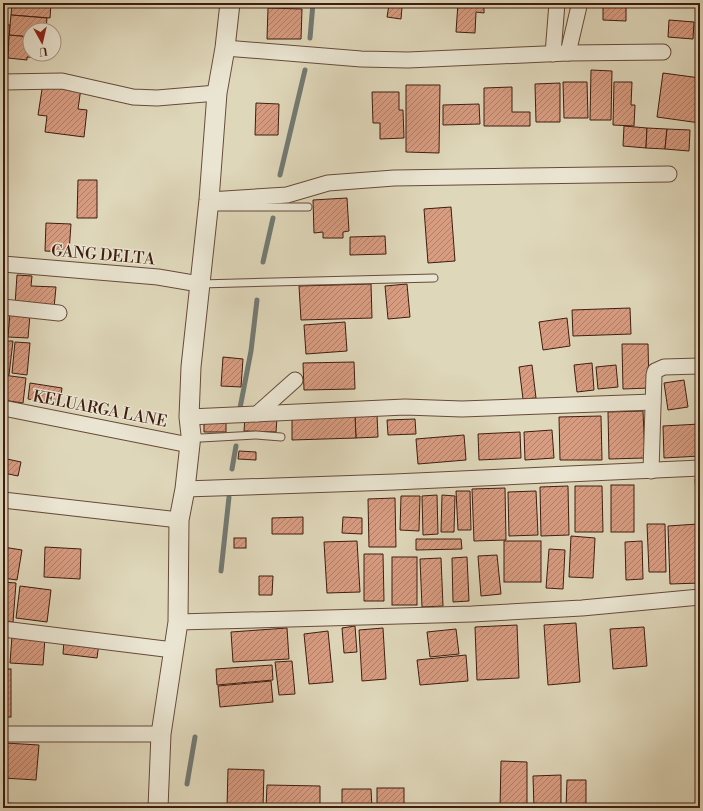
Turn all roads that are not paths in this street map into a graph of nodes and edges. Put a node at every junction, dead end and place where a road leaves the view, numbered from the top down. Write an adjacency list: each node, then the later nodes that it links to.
1 (230, 3): 4 (street)
2 (557, 3): 6 (street)
3 (579, 6): 6 (street)
4 (225, 48): 6 (street); 8 (street)
5 (663, 52): 6 (street)
6 (560, 54)
7 (3, 82): 8 (street)
8 (217, 93): 10 (street)
9 (669, 174): 10 (street)
10 (208, 203): 11 (lane); 14 (street)
11 (308, 207)
12 (3, 264): 14 (street, GANG DELTA)
13 (434, 278): 14 (lane)
14 (199, 284): 22 (street)
15 (3, 307): 16 (street)
16 (59, 313)
17 (700, 366): 19 (street)
18 (295, 380): 21 (street)
19 (653, 402): 21 (street, KELUARGA LANE); 25 (street)
20 (3, 408): 22 (street, KELUARGA LANE)
21 (257, 414): 22 (street, KELUARGA LANE)
22 (190, 432): 23 (lane); 26 (street)
23 (281, 437)
24 (700, 468): 25 (street)
25 (651, 471): 26 (street)
26 (185, 489): 28 (street)
27 (3, 500): 28 (street)
28 (179, 520): 30 (street)
29 (700, 597): 30 (street)
30 (178, 622): 32 (street)
31 (3, 629): 32 (street)
32 (173, 650): 34 (street)
33 (3, 734): 34 (street)
34 (161, 734): 35 (street)
35 (158, 808)

